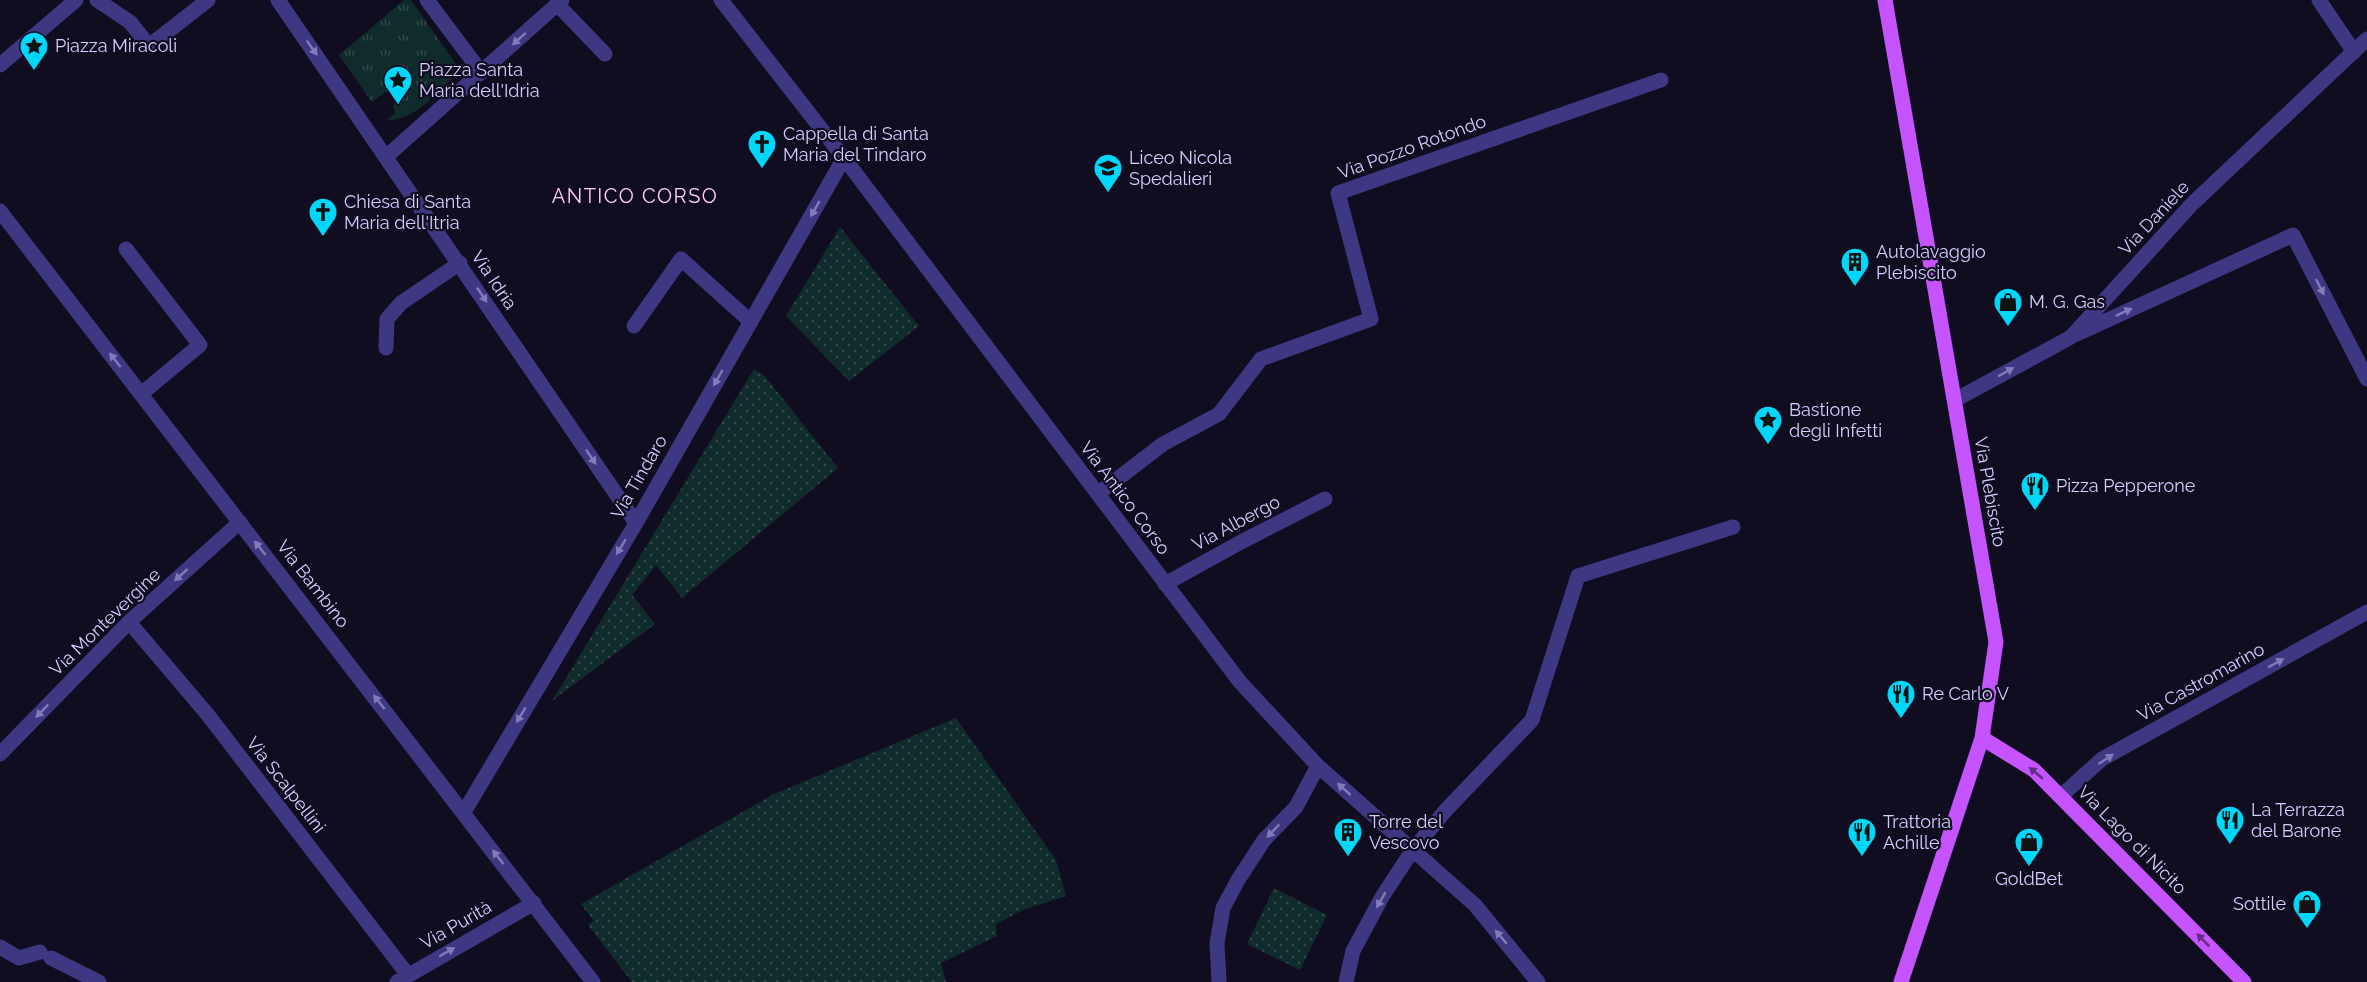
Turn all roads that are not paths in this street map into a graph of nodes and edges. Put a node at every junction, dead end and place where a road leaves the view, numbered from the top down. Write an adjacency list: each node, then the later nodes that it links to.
1 (75, 0): 13 (street)
2 (98, 0): 3 (street)
3 (208, 0)
4 (279, 0): 16 (street, Via Idria, one-way to 16)
5 (427, 0): 14 (street)
6 (721, 0): 17 (street, Via Antico Corso)
7 (1886, 0): 27 (main road, Via Plebiscito)
8 (2319, 0): 11 (street)
9 (560, 2): 12 (street); 14 (street, one-way to 14)
10 (2367, 39): 11 (street, Via Daniele)
11 (2354, 52): 23 (street, Via Daniele)
12 (605, 54)
13 (0, 65)
14 (481, 72): 16 (street)
15 (1661, 80): 28 (street, Via Pozzo Rotondo)
16 (387, 156): 20 (street, Via Idria)
17 (844, 158): 21 (street, Via Tindaro, one-way to 21); 28 (street, Via Antico Corso)
18 (0, 211): 26 (street, Via Bambino, one-way to 18)
19 (126, 249): 26 (street)
20 (460, 263): 24 (street); 31 (street, Via Idria, one-way to 31)
21 (751, 322): 22 (street); 31 (street, Via Tindaro, one-way to 31)
22 (634, 326)
23 (2071, 337): 25 (street, one-way to 25); 27 (street, Via Daniele, one-way to 23)
24 (386, 348)
25 (2367, 379)
26 (141, 394): 30 (street, Via Bambino)
27 (1955, 400): 36 (main road, Via Plebiscito)
28 (1099, 493): 33 (street, Via Antico Corso)
29 (1325, 499): 33 (street, Via Albergo)
30 (240, 522): 35 (street, Via Montevergine, one-way to 35); 40 (street, Via Bambino, one-way to 30)
31 (636, 523): 40 (street, Via Tindaro, one-way to 40)
32 (1733, 526): 41 (street)
33 (1165, 584): 38 (street, Via Antico Corso)
34 (2367, 612): 39 (street, Via Castromarino, one-way to 34)
35 (129, 622): 37 (street, Via Montevergine, one-way to 37); 44 (street, Via Scalpellini)
36 (1982, 738): 39 (main road, Via Lago di Nicito, one-way to 36); 50 (main road, Via Plebiscito)
37 (0, 754)
38 (1318, 766): 41 (street, Via Antico Corso, one-way to 38); 47 (street, one-way to 47)
39 (2061, 796): 51 (main road, Via Lago di Nicito, one-way to 39)
40 (464, 812): 42 (street, Via Bambino, one-way to 40)
41 (1412, 851): 48 (street, one-way to 48); 49 (street, Via Antico Corso, one-way to 41)
42 (534, 903): 44 (street, Via Purità, one-way to 42); 46 (street, Via Bambino)
43 (0, 947): 45 (street)
44 (403, 978)
45 (99, 982)
46 (593, 982)
47 (1219, 982)
48 (1346, 982)
49 (1538, 982)
50 (1901, 982)
51 (2244, 982)

